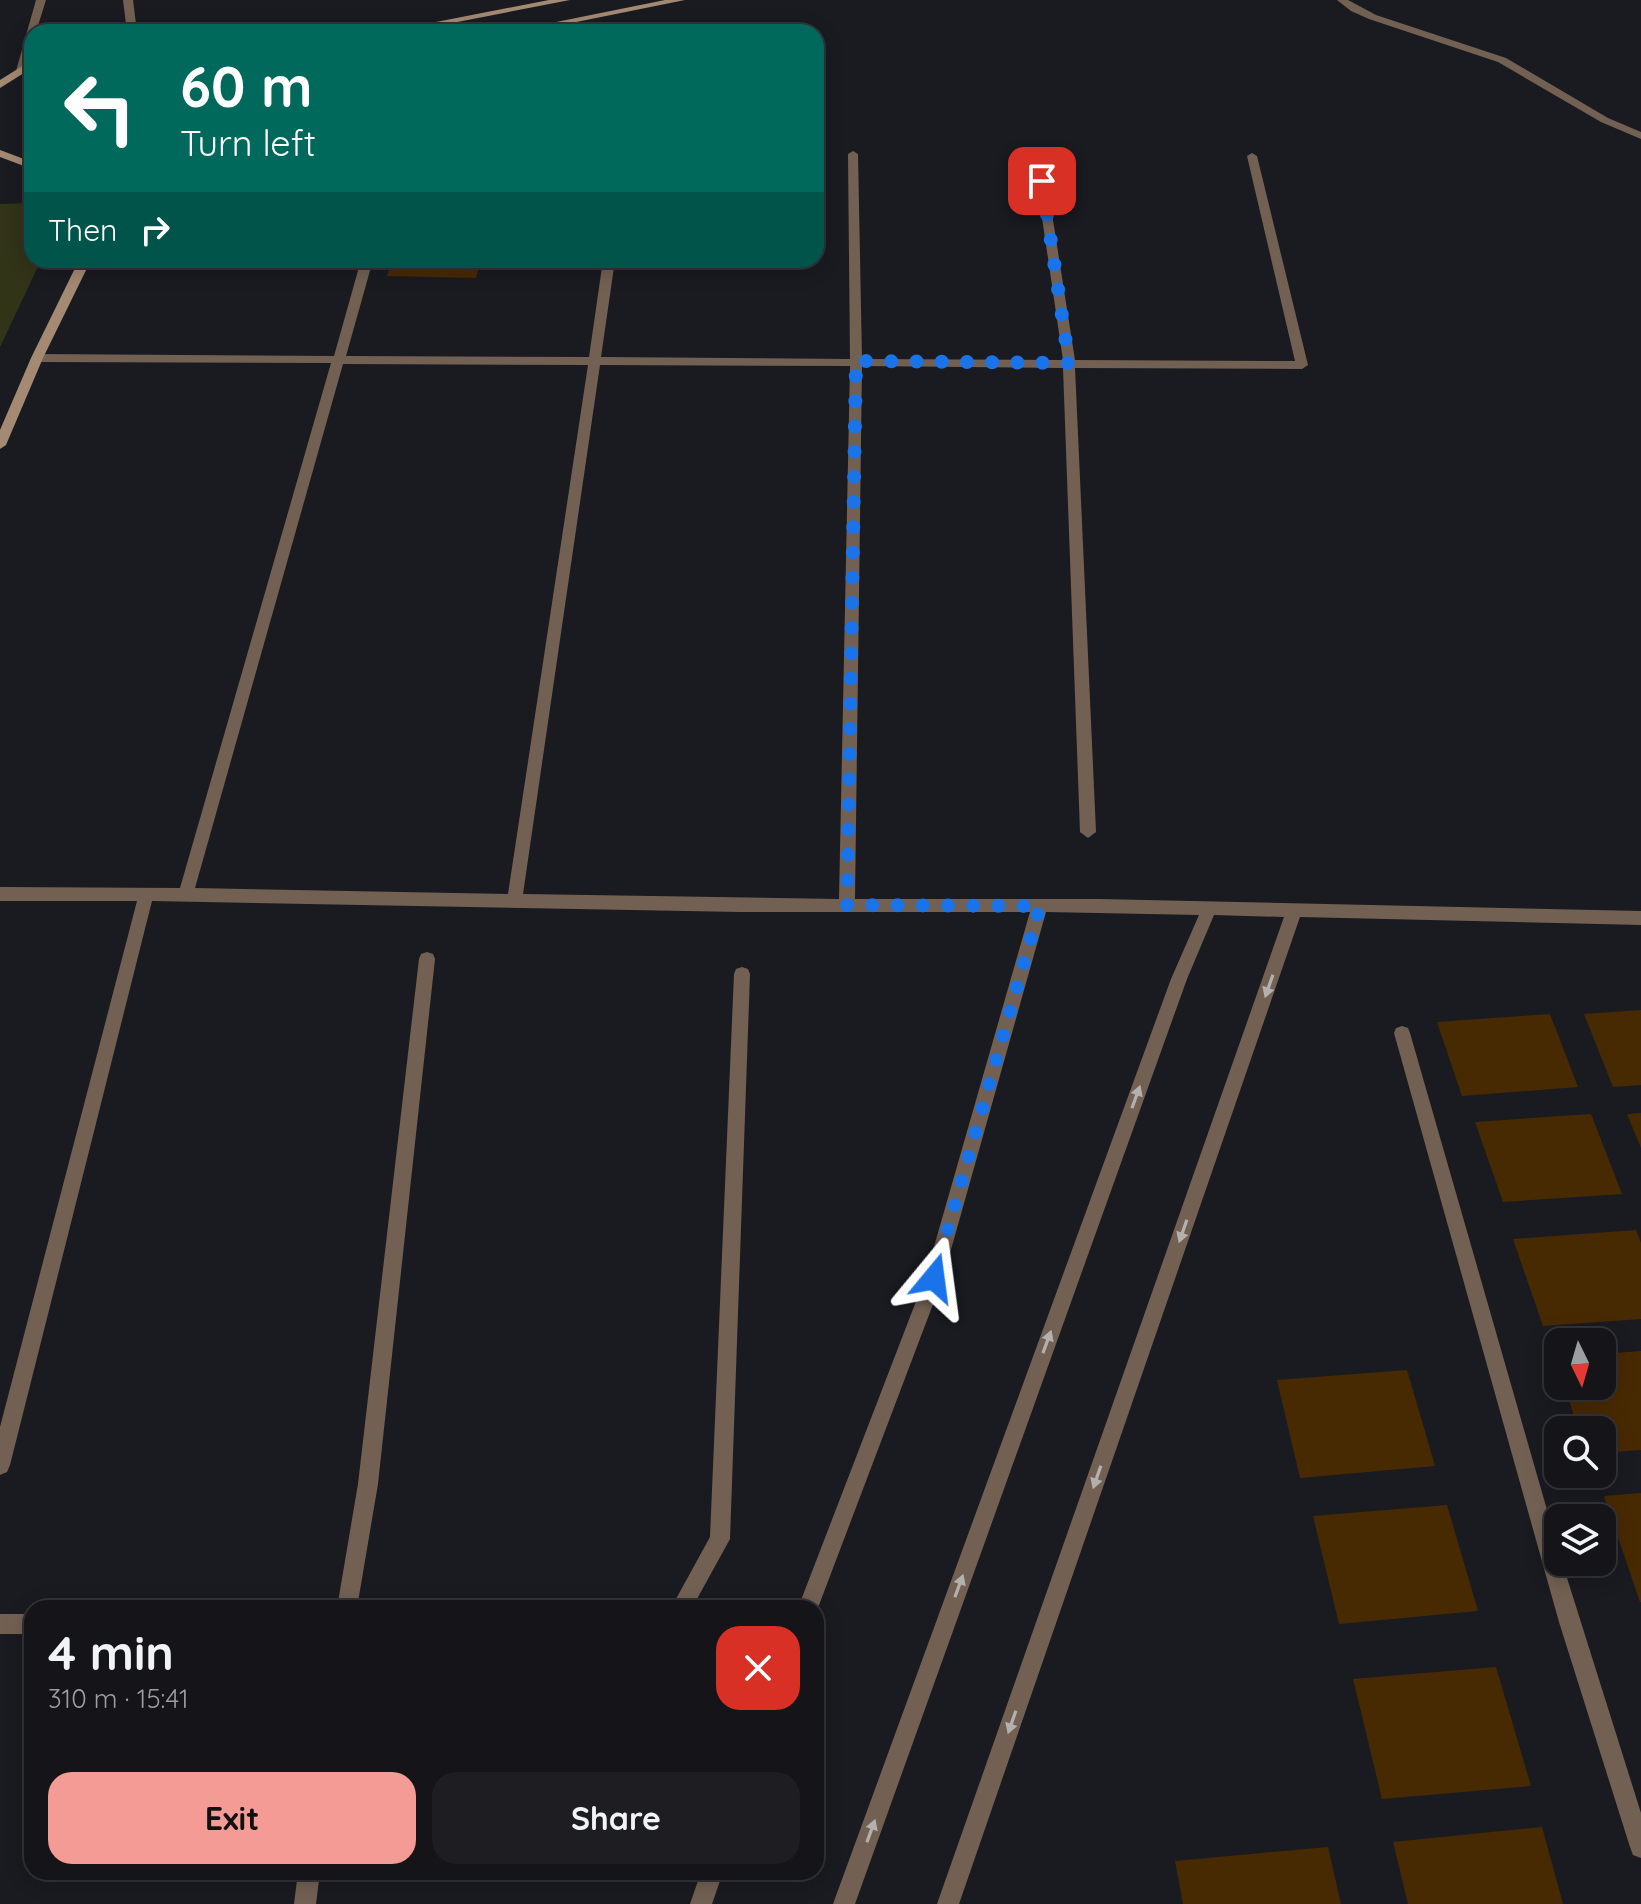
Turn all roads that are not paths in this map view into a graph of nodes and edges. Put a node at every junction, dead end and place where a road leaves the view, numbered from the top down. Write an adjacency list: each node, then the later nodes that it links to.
1 (41, 0): 6 (street)
2 (128, 0): 7 (street)
3 (565, 0): 8 (main road)
4 (680, 0): 9 (main road)
5 (1342, 0): 14 (street)
6 (34, 24)
7 (131, 24)
8 (434, 24)
9 (554, 24)
10 (24, 56): 12 (street)
11 (24, 67): 12 (main road)
12 (20, 69): 13 (main road)
13 (0, 85)
14 (1641, 136)
15 (1037, 150): 27 (street)
16 (0, 153): 19 (main road)
17 (853, 154): 26 (street)
18 (1252, 156): 27 (street)
19 (24, 163)
20 (81, 268): 23 (main road)
21 (365, 268): 24 (street)
22 (608, 268): 25 (street)
23 (37, 358): 24 (street); 28 (main road)
24 (339, 358): 25 (street); 32 (street)
25 (593, 359): 26 (street); 33 (street)
26 (856, 361): 27 (street); 34 (street)
27 (1069, 363): 29 (street)
28 (0, 445)
29 (1088, 832)
30 (0, 894): 31 (street)
31 (146, 894): 32 (street); 42 (street)
32 (186, 894): 33 (street)
33 (515, 899): 34 (street)
34 (847, 905): 35 (street)
35 (1040, 906): 36 (street); 45 (street)
36 (1209, 909): 37 (street); 53 (street, one-way to 36)
37 (1294, 912): 38 (street); 54 (street, one-way to 54)
38 (1641, 918)
39 (427, 959): 43 (street)
40 (742, 974): 44 (street)
41 (1402, 1033): 48 (street)
42 (0, 1465)
43 (348, 1600)
44 (686, 1600)
45 (811, 1600)
46 (0, 1624): 47 (street)
47 (24, 1624)
48 (1641, 1847)
49 (308, 1880): 51 (street)
50 (709, 1880): 52 (street)
51 (305, 1904)
52 (701, 1904)
53 (844, 1904)
54 (948, 1904)

